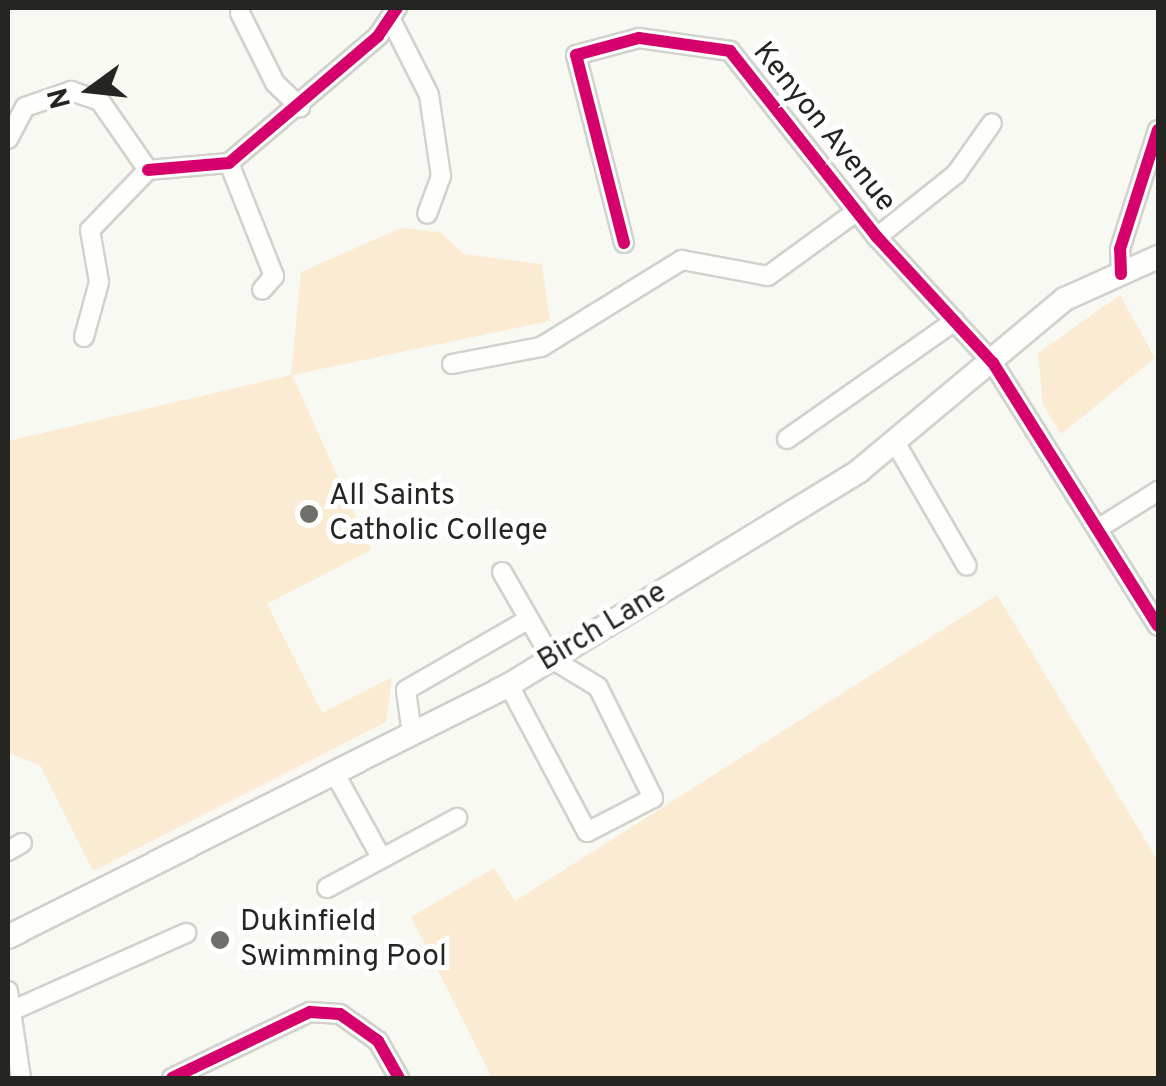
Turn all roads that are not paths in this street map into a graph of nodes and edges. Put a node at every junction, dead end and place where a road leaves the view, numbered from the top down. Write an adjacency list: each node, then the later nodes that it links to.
1 (240, 12): 3 (street)
2 (393, 13): 3 (street); 10 (street)
3 (300, 107): 7 (street)
4 (992, 123): 11 (street)
5 (1158, 130): 14 (street)
6 (8, 139): 8 (street)
7 (229, 163): 8 (street); 15 (street)
8 (148, 170): 17 (street)
9 (856, 211): 11 (street, Kenyon Avenue); 12 (street, Kenyon Avenue); 19 (street)
10 (427, 214)
11 (878, 236): 16 (street, Kenyon Avenue)
12 (624, 243)
13 (1158, 257): 14 (main road, Birch Lane)
14 (1122, 274): 18 (main road, Birch Lane)
15 (262, 290)
16 (955, 321): 18 (street, Kenyon Avenue); 20 (street)
17 (84, 336)
18 (993, 363): 21 (main road, Birch Lane); 23 (street, Kenyon Avenue)
19 (452, 364)
20 (787, 439)
21 (894, 442): 24 (street); 28 (main road, Birch Lane)
22 (1158, 490): 23 (street)
23 (1099, 528): 27 (street, Kenyon Avenue)
24 (966, 566)
25 (502, 572): 26 (street)
26 (529, 619): 28 (street); 30 (street)
27 (1158, 626)
28 (552, 659): 29 (main road, Birch Lane); 29 (street)
29 (509, 686): 30 (main road, Birch Lane)
30 (412, 734): 31 (main road, Birch Lane)
31 (334, 772): 33 (street); 36 (main road, Birch Lane)
32 (457, 818): 33 (street)
33 (381, 857): 34 (street)
34 (328, 888)
35 (186, 932): 38 (street)
36 (8, 938)
37 (8, 991): 38 (street)
38 (11, 1010): 39 (street)
39 (22, 1078)
40 (172, 1078): 41 (street)
41 (399, 1078)

